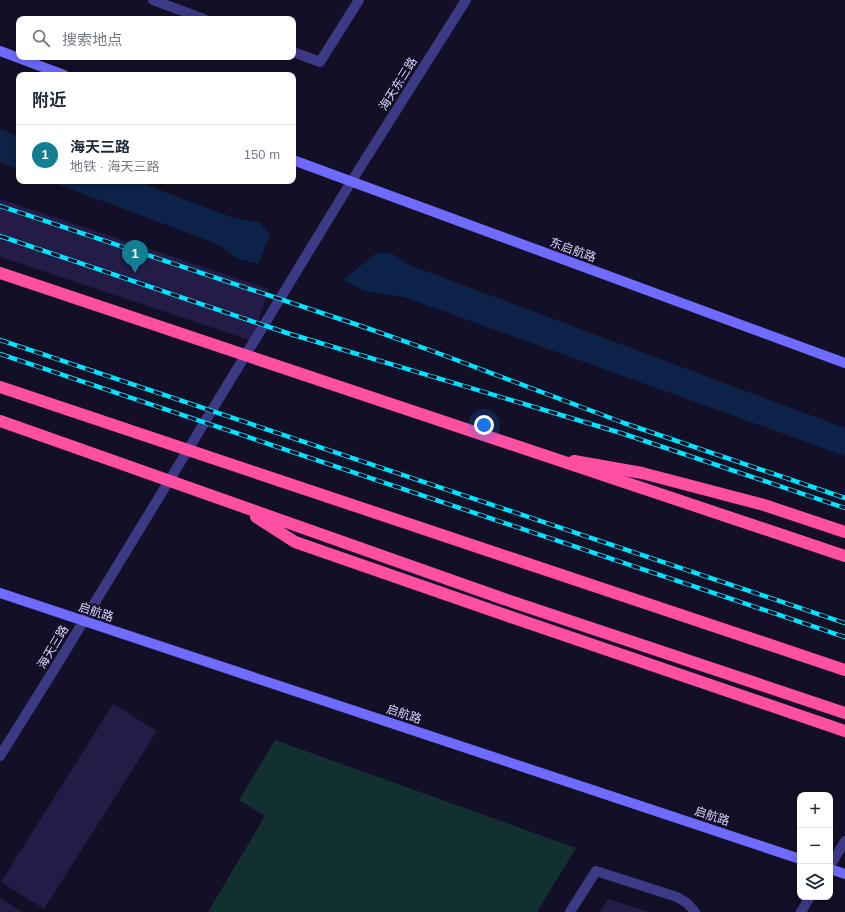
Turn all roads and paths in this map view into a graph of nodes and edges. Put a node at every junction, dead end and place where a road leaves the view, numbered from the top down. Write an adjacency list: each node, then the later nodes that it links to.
1 (153, 0): 4 (street)
2 (359, 0): 6 (street)
3 (466, 0): 11 (street, 海天东三路)
4 (196, 16)
5 (0, 51): 7 (street)
6 (296, 53)
7 (16, 57)
8 (24, 60): 9 (street)
9 (56, 72)
10 (296, 161): 11 (street, 东启航路)
11 (351, 182): 13 (street, 东启航路); 21 (street, 海天三路)
12 (0, 273): 16 (highway, bridge)
13 (845, 363)
14 (0, 386): 22 (highway, bridge)
15 (0, 421): 17 (highway, bridge)
16 (548, 457): 18 (highway, bridge); 19 (highway, bridge)
17 (238, 505): 23 (highway, bridge); 24 (highway, bridge)
18 (845, 532)
19 (845, 556)
20 (0, 594): 21 (street, 启航路)
21 (83, 621): 25 (street, 海天三路); 27 (street, 启航路)
22 (845, 670)
23 (845, 713)
24 (845, 731)
25 (0, 756)
26 (845, 841): 28 (street)
27 (797, 858)
28 (832, 864)
29 (833, 868): 30 (street)
30 (845, 874)
31 (808, 900): 34 (street)
32 (570, 912): 33 (street)
33 (695, 912)
34 (801, 912)

